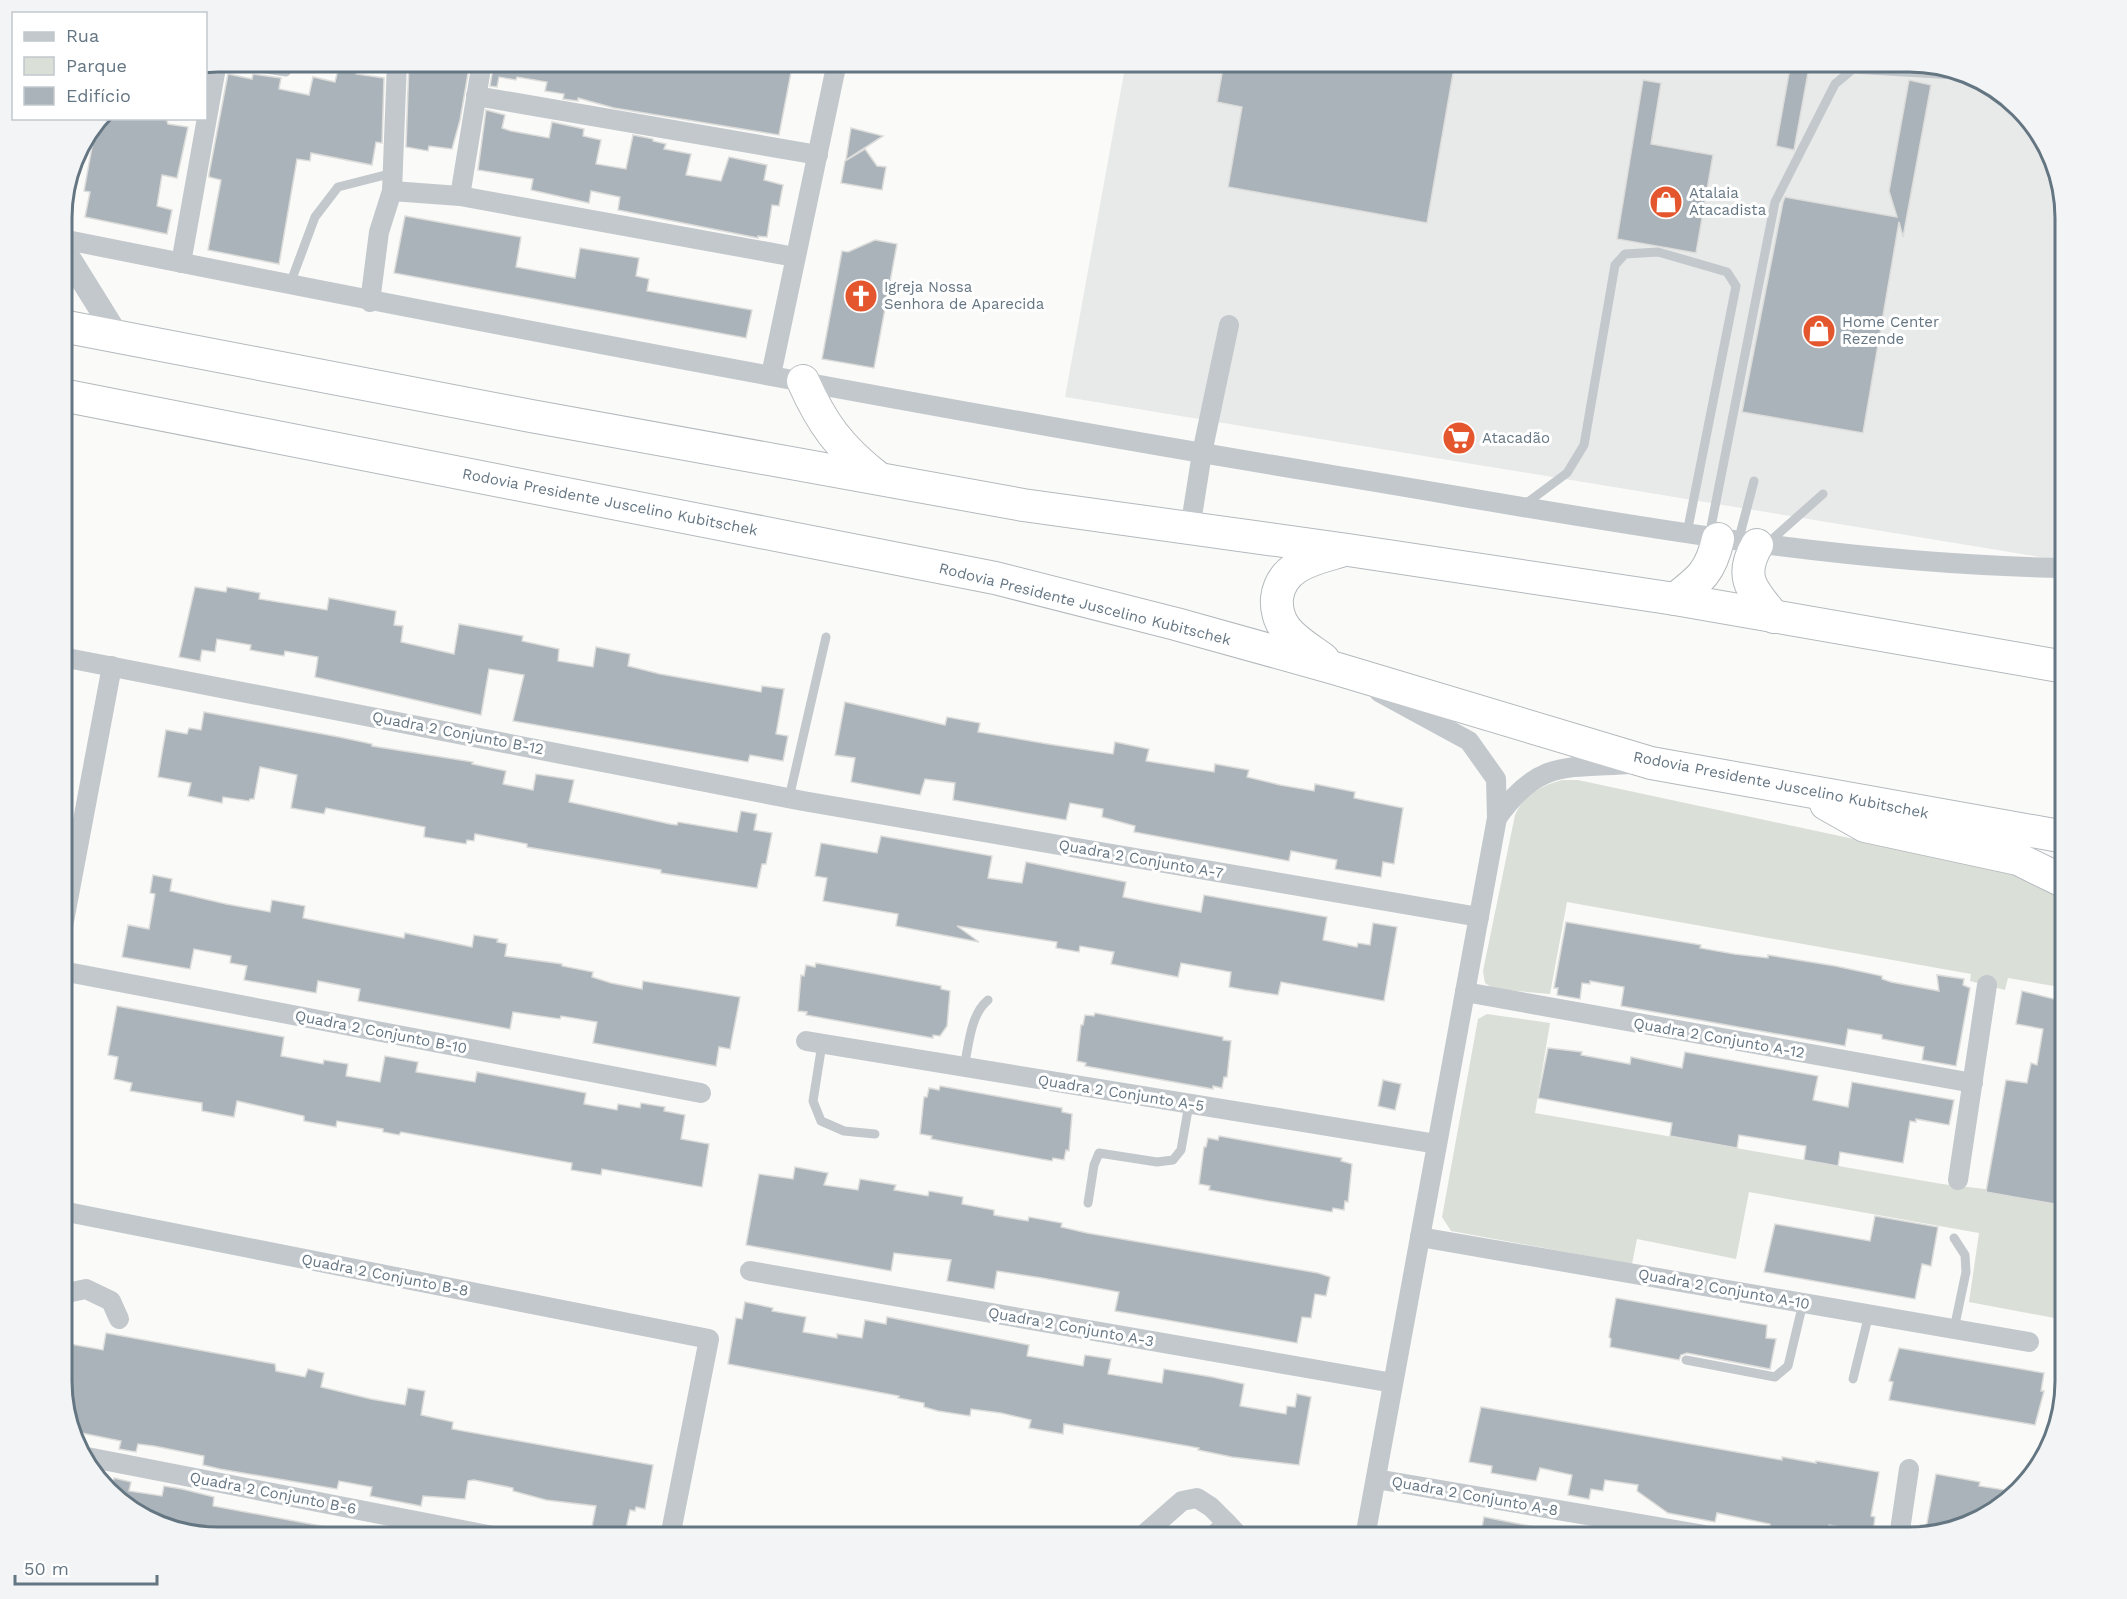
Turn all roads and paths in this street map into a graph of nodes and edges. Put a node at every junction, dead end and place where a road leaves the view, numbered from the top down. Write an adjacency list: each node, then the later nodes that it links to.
1 (216, 72): 15 (street)
2 (397, 72): 10 (street)
3 (480, 72): 8 (street)
4 (835, 72): 9 (street)
5 (1849, 72): 31 (lane)
6 (1904, 72): 7 (lane)
7 (1931, 74)
8 (476, 96): 9 (street); 11 (street)
9 (818, 155): 13 (street)
10 (392, 182): 11 (street); 16 (lane); 17 (street)
11 (460, 196): 13 (street)
12 (72, 241): 15 (street)
13 (795, 257): 21 (street)
14 (72, 263): 20 (street)
15 (181, 263): 16 (street)
16 (289, 285): 17 (street)
17 (370, 302): 21 (street)
18 (1229, 325): 24 (street)
19 (72, 328): 20 (highway)
20 (118, 337): 25 (highway)
21 (771, 375): 22 (street)
22 (803, 381): 24 (street); 25 (highway)
23 (72, 397): 40 (highway, Rodovia Presidente Juscelino Kubitschek)
24 (1202, 453): 28 (street); 29 (street)
25 (880, 479): 29 (highway)
26 (1754, 482): 31 (lane)
27 (1823, 494): 31 (lane)
28 (1522, 506): 30 (street); 30 (lane)
29 (1190, 529): 32 (highway)
30 (1687, 533): 31 (street)
31 (1737, 542): 33 (street); 34 (highway); 35 (highway)
32 (1348, 550): 34 (highway); 40 (highway)
33 (2055, 568)
34 (1675, 599): 35 (highway)
35 (1774, 618): 38 (highway)
36 (826, 637): 43 (lane)
37 (72, 659): 39 (street, Quadra 2 Conjunto B-12)
38 (2055, 665)
39 (112, 666): 43 (street, Quadra 2 Conjunto B-12); 46 (street)
40 (1334, 668): 41 (highway, Rodovia Presidente Juscelino Kubitschek); 44 (street)
41 (1651, 763): 42 (highway, Rodovia Presidente Juscelino Kubitschek); 44 (street)
42 (1804, 792): 45 (highway, Rodovia Presidente Juscelino Kubitschek); 47 (highway)
43 (796, 799): 48 (street, Quadra 2 Conjunto A-7)
44 (1497, 819): 48 (street)
45 (2055, 835)
46 (72, 865)
47 (2055, 877)
48 (1479, 917): 51 (street)
49 (72, 973): 56 (street, Quadra 2 Conjunto B-10)
50 (1988, 986): 55 (street)
51 (1465, 992): 55 (street, Quadra 2 Conjunto A-12); 59 (street)
52 (988, 1000): 54 (lane)
53 (814, 1042): 54 (street, Quadra 2 Conjunto A-5); 58 (lane)
54 (964, 1067): 57 (street, Quadra 2 Conjunto A-5)
55 (1973, 1083): 60 (street)
56 (701, 1094)
57 (1189, 1104): 59 (street, Quadra 2 Conjunto A-5); 61 (lane)
58 (875, 1134)
59 (1437, 1144): 63 (street)
60 (1958, 1180)
61 (1088, 1203)
62 (72, 1213): 79 (street, Quadra 2 Conjunto B-8)
63 (1420, 1237): 67 (street, Quadra 2 Conjunto A-10); 74 (street)
64 (1954, 1238): 70 (lane)
65 (750, 1271): 74 (street, Quadra 2 Conjunto A-3)
66 (72, 1292): 69 (street)
67 (1803, 1303): 68 (street, Quadra 2 Conjunto A-10); 72 (lane)
68 (1869, 1314): 70 (street, Quadra 2 Conjunto A-10); 73 (lane)
69 (119, 1319)
70 (1954, 1329): 71 (street, Quadra 2 Conjunto A-10)
71 (2029, 1342)
72 (1686, 1359)
73 (1853, 1378)
74 (1393, 1383): 77 (street)
75 (95, 1459): 78 (street, Quadra 2 Conjunto B-6)
76 (1909, 1469): 84 (street)
77 (1376, 1479): 82 (street); 83 (street, Quadra 2 Conjunto A-8)
78 (442, 1527)
79 (672, 1527)
80 (1153, 1527): 81 (street)
81 (1230, 1527)
82 (1367, 1527)
83 (1653, 1527)
84 (1901, 1527)

